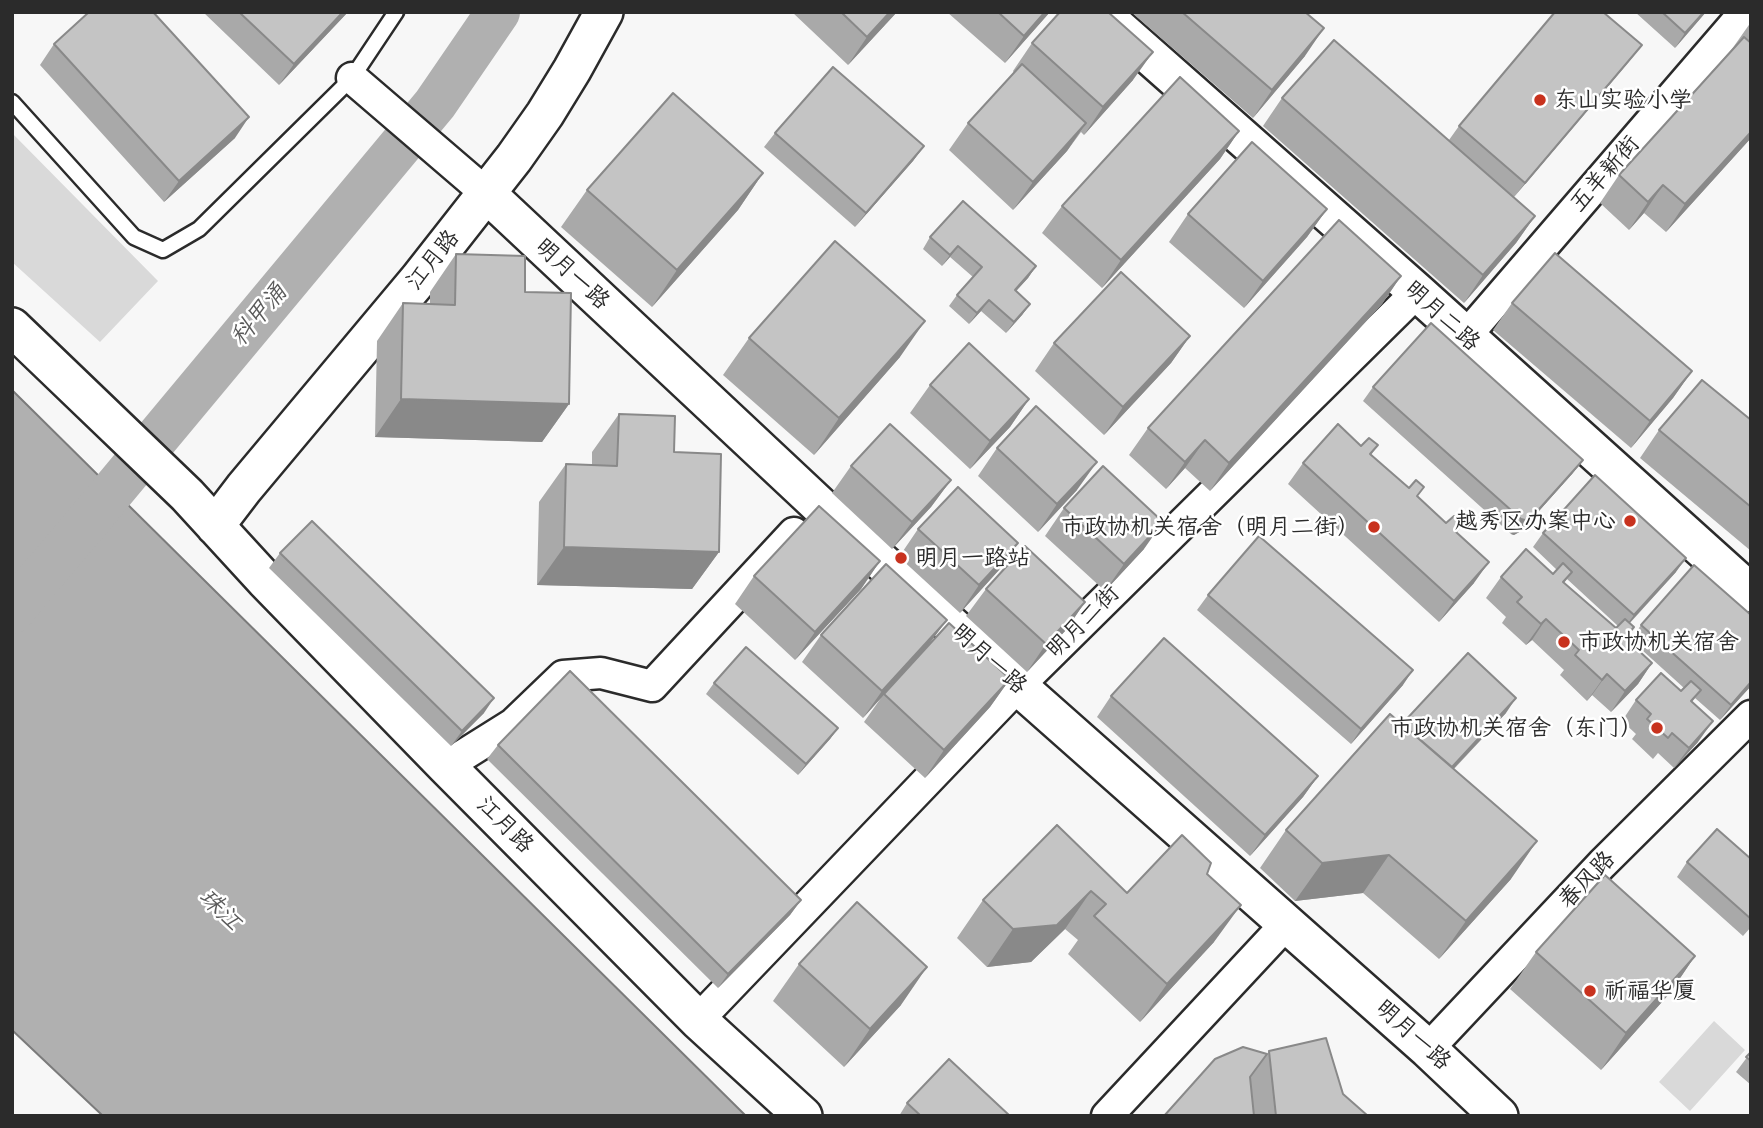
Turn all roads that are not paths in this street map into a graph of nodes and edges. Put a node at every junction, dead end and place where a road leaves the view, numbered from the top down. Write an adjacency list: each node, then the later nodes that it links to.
1 (397, 12): 5 (lane)
2 (604, 12): 7 (street, 江月路)
3 (1100, 12): 8 (street, 明月二路)
4 (1745, 12): 10 (street, 五羊新街)
5 (352, 78): 6 (lane); 7 (street)
6 (12, 102)
7 (486, 194): 11 (street, 明月一路); 12 (street, 江月路)
8 (1416, 292): 10 (street, 明月二路); 14 (street, 明月二街)
9 (12, 327): 12 (street, 江月路)
10 (1465, 337): 13 (street, 明月二路)
11 (820, 506): 14 (street, 明月一路); 16 (street)
12 (215, 526): 16 (street, 江月路)
13 (1751, 593)
14 (1018, 686): 17 (street, 明月一路); 18 (street, 明月二街)
15 (1751, 716): 19 (street, 春风路)
16 (446, 766): 18 (street, 江月路)
17 (1287, 923): 19 (street, 明月一路); 21 (street)
18 (698, 1020): 20 (street, 江月路)
19 (1428, 1049): 22 (street, 明月一路)
20 (803, 1116)
21 (1107, 1116)
22 (1499, 1116)

